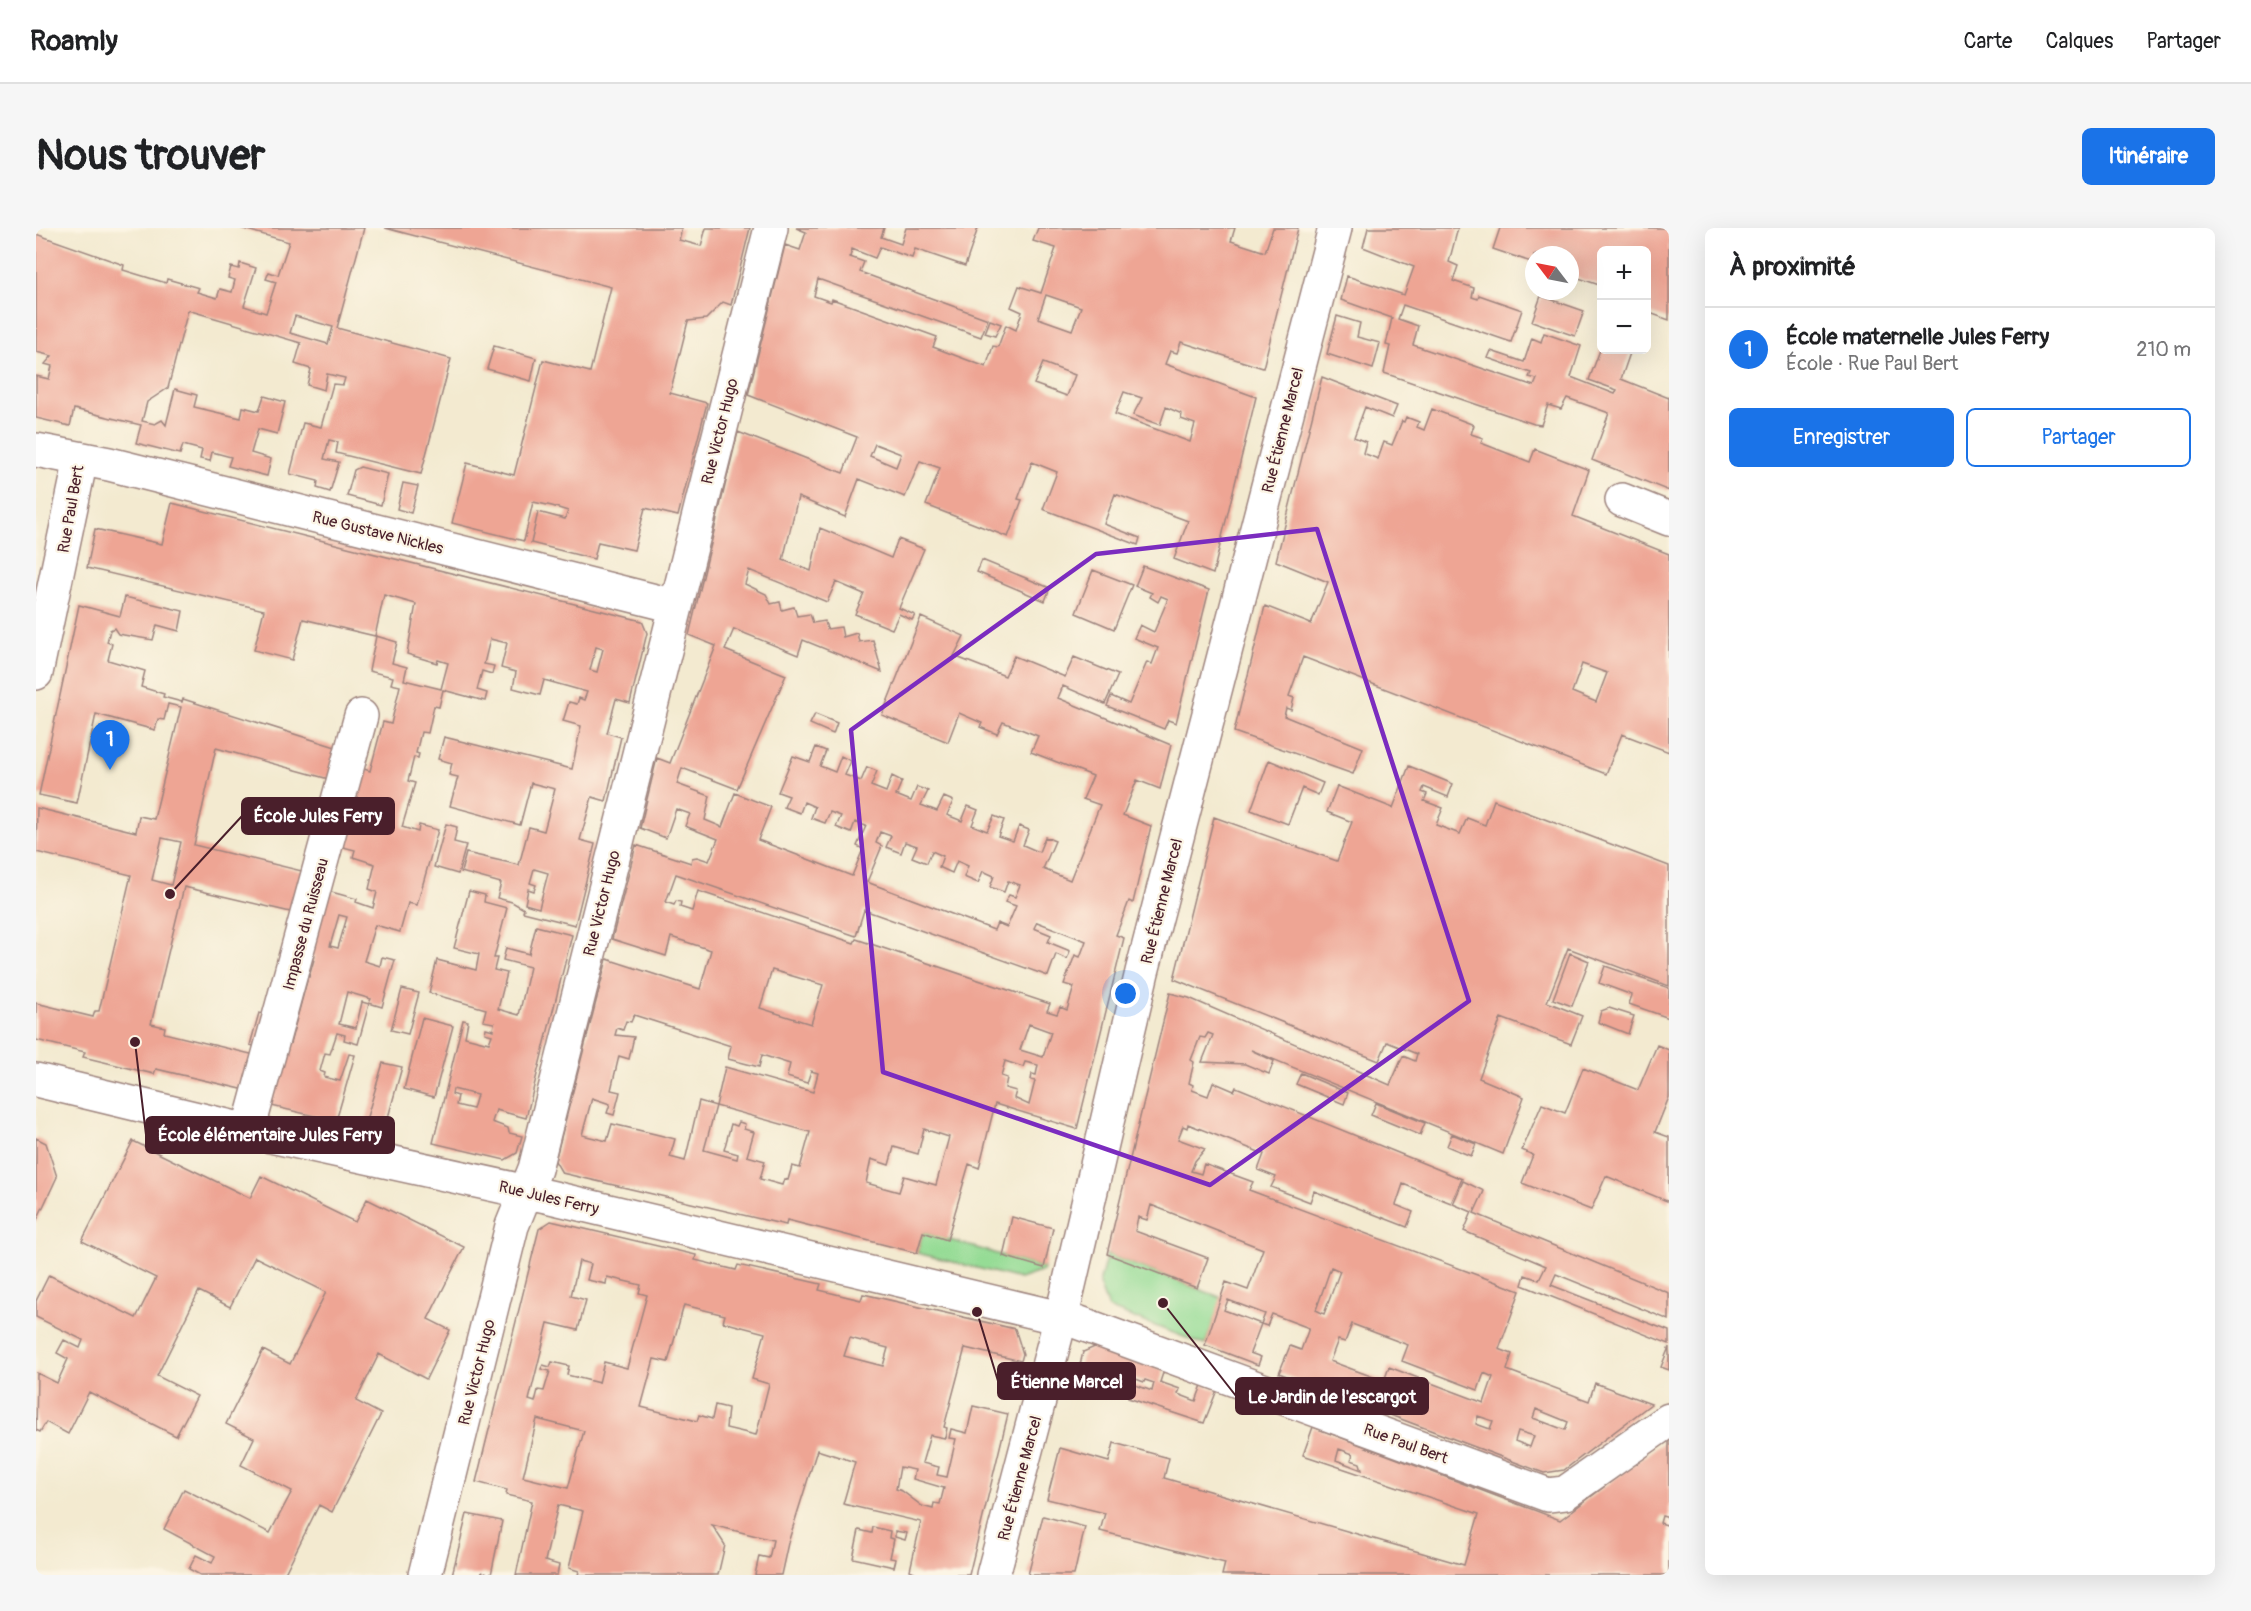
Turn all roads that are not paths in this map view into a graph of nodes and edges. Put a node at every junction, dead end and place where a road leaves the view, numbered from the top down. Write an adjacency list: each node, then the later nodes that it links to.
1 (771, 228): 7 (street, Rue Victor Hugo)
2 (1335, 228): 13 (street, Rue Étienne Marcel)
3 (36, 450): 4 (street, Rue Paul Bert)
4 (81, 459): 7 (street, Rue Gustave Nickles); 8 (street, Rue Paul Bert)
5 (1622, 500): 6 (street)
6 (1669, 519)
7 (675, 606): 12 (street, Rue Victor Hugo)
8 (36, 673)
9 (361, 716): 11 (street, Impasse du Ruisseau)
10 (36, 1080): 11 (street, Rue Jules Ferry)
11 (248, 1131): 12 (street, Rue Jules Ferry)
12 (526, 1192): 13 (street, Rue Jules Ferry); 15 (street, Rue Victor Hugo)
13 (1061, 1318): 14 (street, Rue Paul Bert); 16 (street, Rue Étienne Marcel)
14 (1669, 1420)
15 (425, 1575)
16 (993, 1575)

